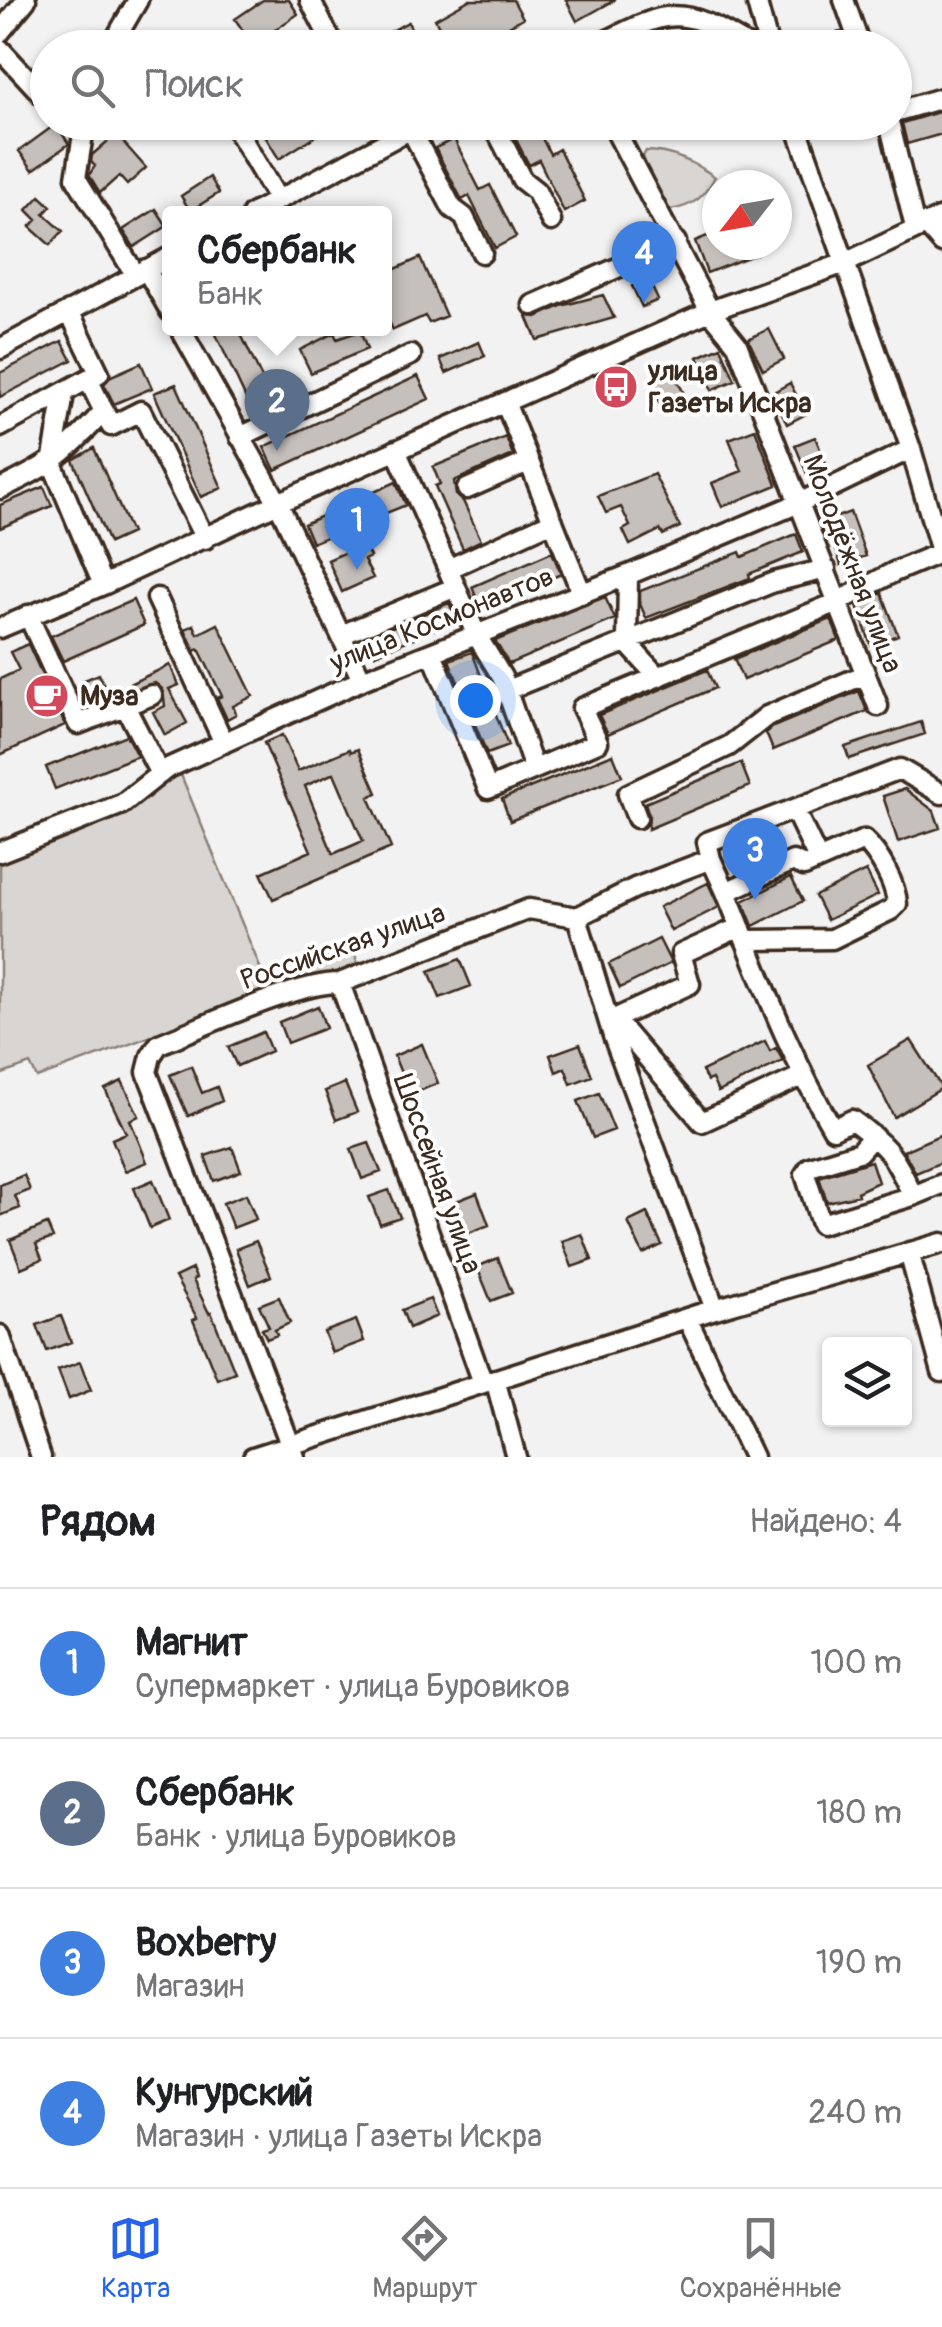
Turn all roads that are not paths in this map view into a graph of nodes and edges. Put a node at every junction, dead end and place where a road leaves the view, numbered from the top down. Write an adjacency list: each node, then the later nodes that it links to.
1 (26, 0): 12 (street)
2 (138, 0): 6 (street)
3 (310, 0): 7 (street)
4 (756, 0): 10 (street)
5 (844, 0): 11 (street)
6 (120, 30)
7 (326, 30)
8 (628, 30): 9 (street)
9 (720, 30)
10 (764, 30)
11 (854, 30)
12 (0, 32)
13 (0, 50): 14 (street)
14 (30, 82)
15 (942, 98): 16 (street)
16 (912, 107)
17 (82, 140): 34 (street)
18 (243, 140): 25 (street)
19 (385, 140): 25 (street)
20 (419, 140): 31 (street)
21 (501, 140): 27 (street)
22 (621, 140): 29 (street, Молодёжная улица)
23 (801, 140): 33 (street)
24 (897, 140): 28 (street)
25 (278, 200): 26 (street)
26 (267, 206)
27 (551, 221)
28 (927, 222): 30 (street); 33 (street)
29 (676, 242): 36 (street); 38 (street, Молодёжная улица)
30 (942, 242)
31 (482, 253)
32 (162, 261): 34 (street)
33 (845, 263): 38 (street); 48 (street)
34 (141, 272): 35 (street); 37 (street)
35 (162, 300)
36 (534, 304)
37 (69, 311): 40 (street); 42 (street)
38 (710, 311): 44 (street); 55 (street, Молодёжная улица)
39 (184, 336): 47 (street)
40 (0, 350)
41 (411, 356): 47 (street)
42 (88, 380): 43 (street); 45 (street)
43 (64, 394): 46 (street); 51 (street)
44 (505, 402): 49 (street); 50 (street)
45 (104, 411): 51 (street); 57 (street)
46 (0, 426)
47 (240, 437): 54 (street)
48 (911, 449): 55 (street, улица Космонавтов); 58 (street)
49 (396, 450): 54 (street); 59 (street)
50 (528, 462): 53 (street); 56 (street)
51 (52, 463): 52 (street); 62 (street)
52 (0, 489)
53 (467, 489)
54 (278, 503): 57 (street); 69 (street)
55 (799, 503): 60 (street, Молодёжная улица); 61 (street, улица Космонавтов)
56 (553, 522): 59 (street); 64 (street)
57 (205, 538): 62 (street)
58 (942, 553): 66 (street)
59 (448, 569): 63 (street)
60 (826, 569): 66 (street, Молодёжная улица); 71 (street)
61 (628, 575): 64 (street, улица Космонавтов); 71 (street)
62 (104, 585): 67 (street)
63 (456, 587): 69 (street); 70 (street)
64 (582, 594): 70 (street, улица Космонавтов)
65 (157, 598): 80 (street)
66 (838, 602): 73 (street, Молодёжная улица); 74 (street)
67 (28, 616): 68 (street); 78 (street)
68 (0, 628)
69 (341, 635): 75 (street)
70 (477, 636): 72 (street, улица Космонавтов); 76 (street)
71 (627, 643): 74 (street); 76 (street)
72 (432, 653): 75 (street, улица Космонавтов); 81 (street)
73 (866, 674): 79 (street, Молодёжная улица); 85 (street)
74 (657, 676): 81 (street)
75 (362, 680): 80 (street, улица Космонавтов)
76 (507, 690): 81 (street)
77 (152, 695): 78 (street)
78 (125, 706): 82 (street)
79 (878, 706)
80 (224, 743): 82 (street, улица Космонавтов)
81 (534, 769)
82 (160, 774): 86 (street, улица Космонавтов)
83 (942, 794): 84 (street)
84 (794, 810): 87 (street); 88 (street)
85 (637, 818)
86 (0, 852)
87 (818, 859): 89 (street); 91 (street)
88 (711, 860): 89 (street); 90 (street)
89 (726, 892): 91 (street)
90 (577, 918): 92 (street, Российская улица); 93 (street)
91 (743, 934): 93 (street); 94 (street)
92 (340, 983): 104 (street, Шоссейная улица); 105 (street, Российская улица)
93 (611, 1028): 94 (street); 100 (street)
94 (802, 1076): 95 (street)
95 (873, 1136): 97 (street); 97 (street)
96 (942, 1184): 97 (street)
97 (913, 1196)
98 (942, 1243): 99 (street)
99 (910, 1252): 100 (street); 103 (street)
100 (715, 1310): 101 (street)
101 (687, 1318): 104 (street); 109 (street)
102 (0, 1336): 106 (street)
103 (942, 1372)
104 (488, 1381): 105 (street); 108 (street, Шоссейная улица)
105 (294, 1451): 107 (street)
106 (41, 1457)
107 (253, 1457)
108 (516, 1457)
109 (753, 1457)

